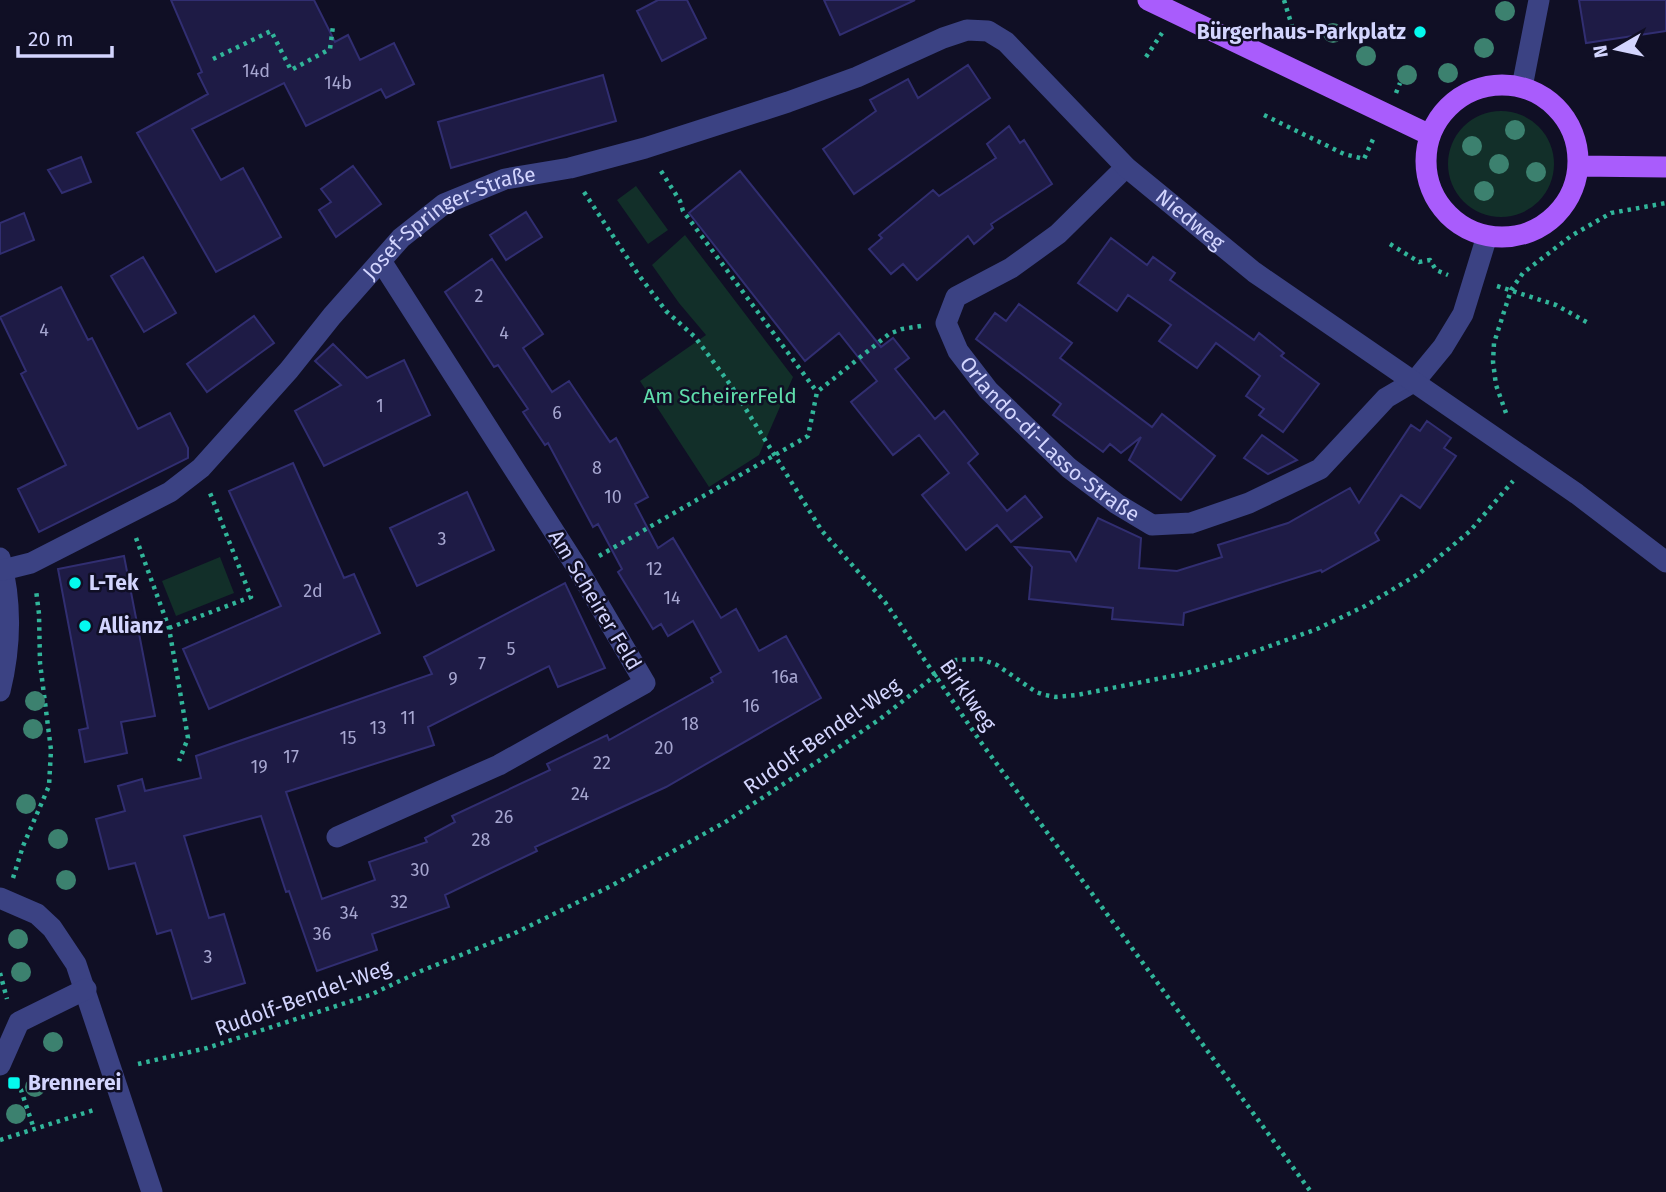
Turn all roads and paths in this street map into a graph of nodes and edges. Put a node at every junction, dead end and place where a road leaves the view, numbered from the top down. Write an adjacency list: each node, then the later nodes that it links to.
1 (1148, 0): 10 (main road)
2 (1284, 0): 6 (path)
3 (1539, 0): 8 (street)
4 (333, 26): 7 (path)
5 (988, 31): 11 (street, Josef-Springer-Straße); 14 (street, Niedweg)
6 (1296, 39)
7 (213, 59)
8 (1522, 87): 10 (main road); 13 (main road)
9 (1264, 115): 12 (path)
10 (1430, 135): 18 (main road)
11 (645, 148): 20 (street, Josef-Springer-Straße); 26 (path)
12 (1364, 159)
13 (1578, 166): 15 (main road); 18 (main road)
14 (1126, 167): 23 (street); 25 (street, Niedweg)
15 (1666, 167)
16 (1666, 203): 22 (path)
17 (598, 217): 28 (path, Birklweg)
18 (1487, 236): 21 (street)
19 (1390, 244): 21 (path)
20 (381, 261): 30 (street, Josef-Springer-Straße); 35 (street, Am Scheirer Feld)
21 (1474, 280): 22 (path); 25 (street)
22 (1511, 290): 24 (path); 27 (path)
23 (946, 323): 25 (street, Orlando-di-Lasso-Straße); 26 (path)
24 (1590, 324)
25 (1415, 381): 29 (street, Niedweg)
26 (817, 392): 28 (path)
27 (1510, 424)
28 (773, 455): 35 (path); 37 (path, Birklweg)
29 (1529, 462): 32 (street, Niedweg); 37 (path, Rudolf-Bendel-Weg)
30 (201, 468): 31 (street, Josef-Springer-Straße); 36 (path)
31 (128, 514): 33 (street, Josef-Springer-Straße); 36 (path)
32 (1666, 562)
33 (32, 563): 34 (street, Josef-Springer-Straße); 41 (path)
34 (2, 564): 38 (street)
35 (578, 569): 40 (street, Am Scheirer Feld)
36 (169, 628): 39 (path)
37 (934, 674): 45 (path, Rudolf-Bendel-Weg); 52 (path, Birklweg)
38 (0, 691)
39 (179, 761)
40 (337, 836)
41 (3, 900): 43 (street)
42 (0, 972): 44 (path)
43 (86, 989): 46 (street); 48 (street)
44 (9, 1004)
45 (138, 1064)
46 (0, 1065)
47 (25, 1071): 49 (path)
48 (121, 1101): 49 (path); 51 (street)
49 (34, 1129): 50 (path)
50 (0, 1140)
51 (152, 1192)
52 (1311, 1192)

